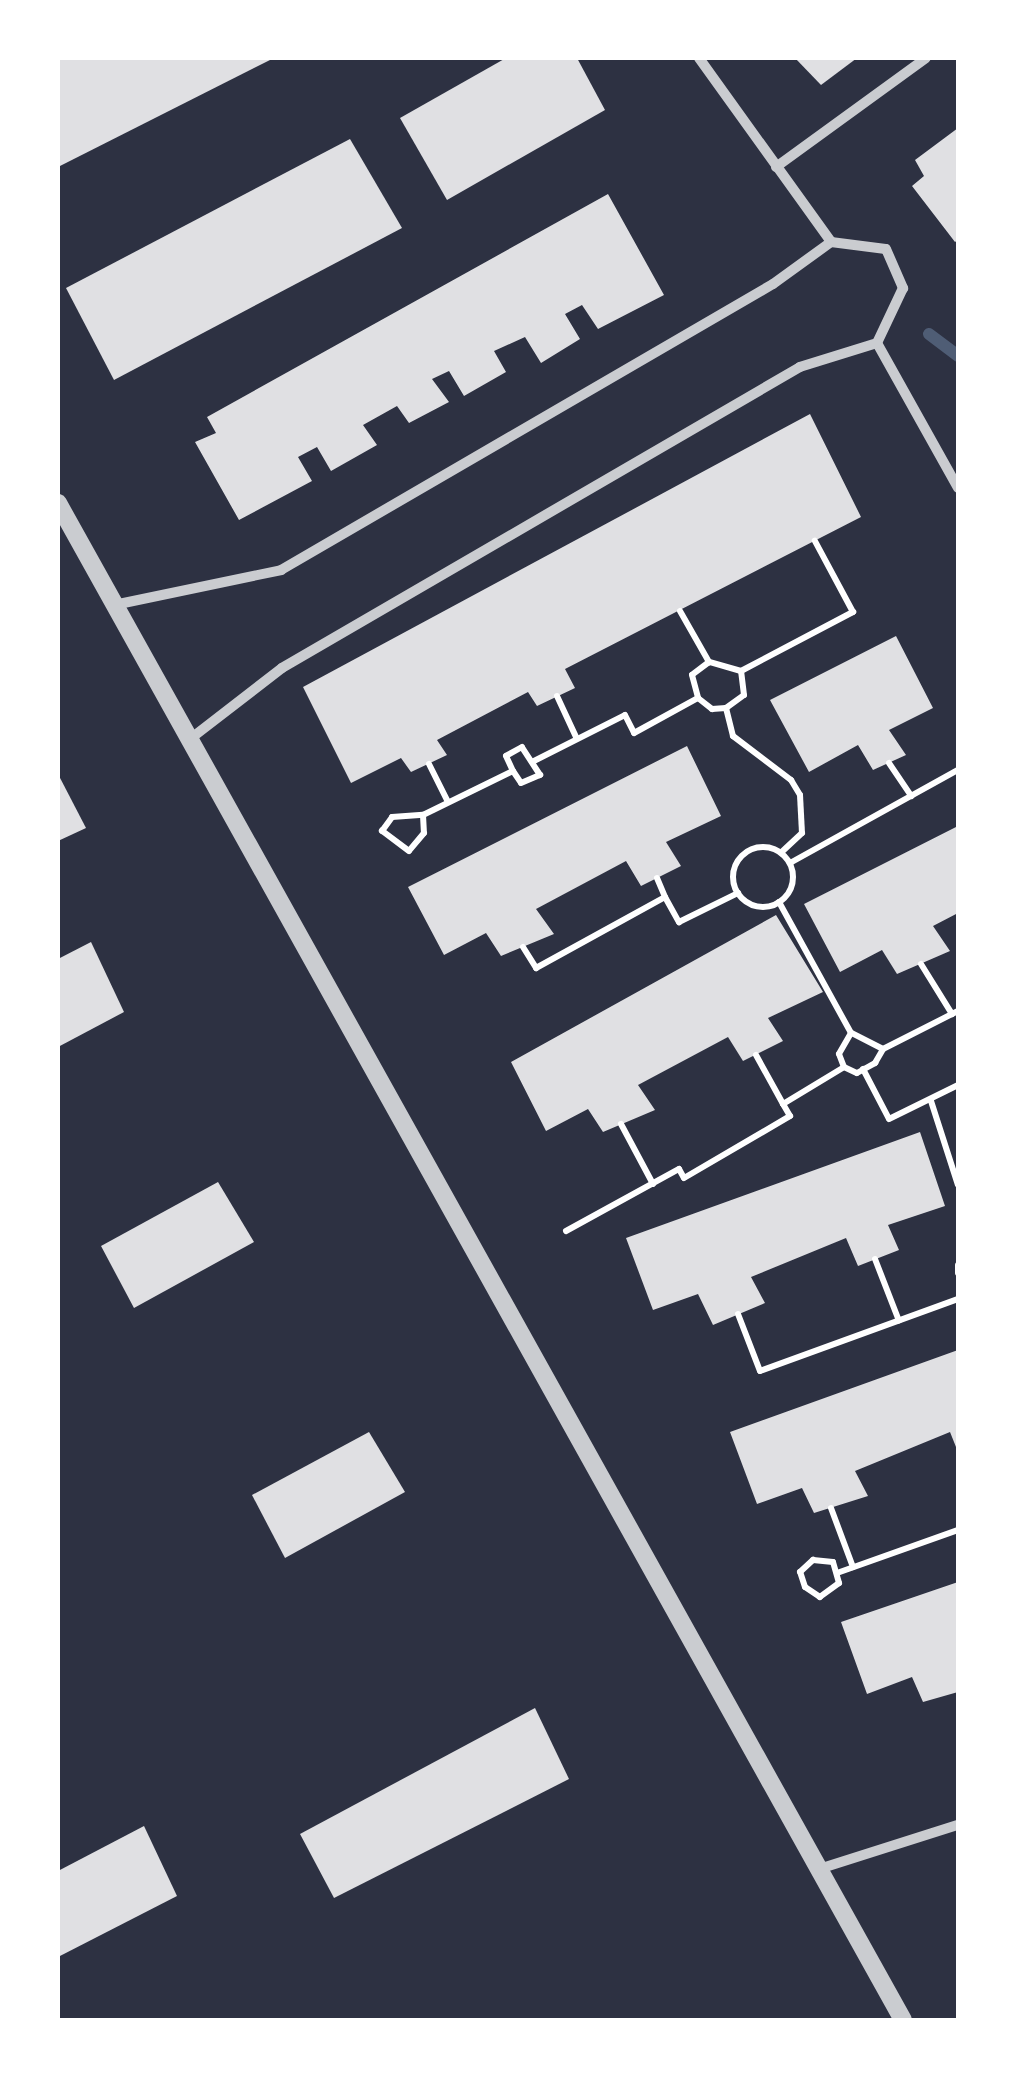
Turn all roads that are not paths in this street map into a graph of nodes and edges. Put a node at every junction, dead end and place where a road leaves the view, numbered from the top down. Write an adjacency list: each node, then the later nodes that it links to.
1 (699, 58): 3 (street)
2 (926, 58): 3 (street)
3 (776, 167): 4 (street)
4 (831, 242): 5 (street); 8 (street)
5 (877, 343): 6 (street); 9 (street)
6 (958, 488)
7 (58, 503): 8 (street)
8 (114, 604): 9 (street)
9 (190, 740): 11 (street)
10 (958, 1825): 11 (street)
11 (818, 1870): 12 (street)
12 (902, 2020)

